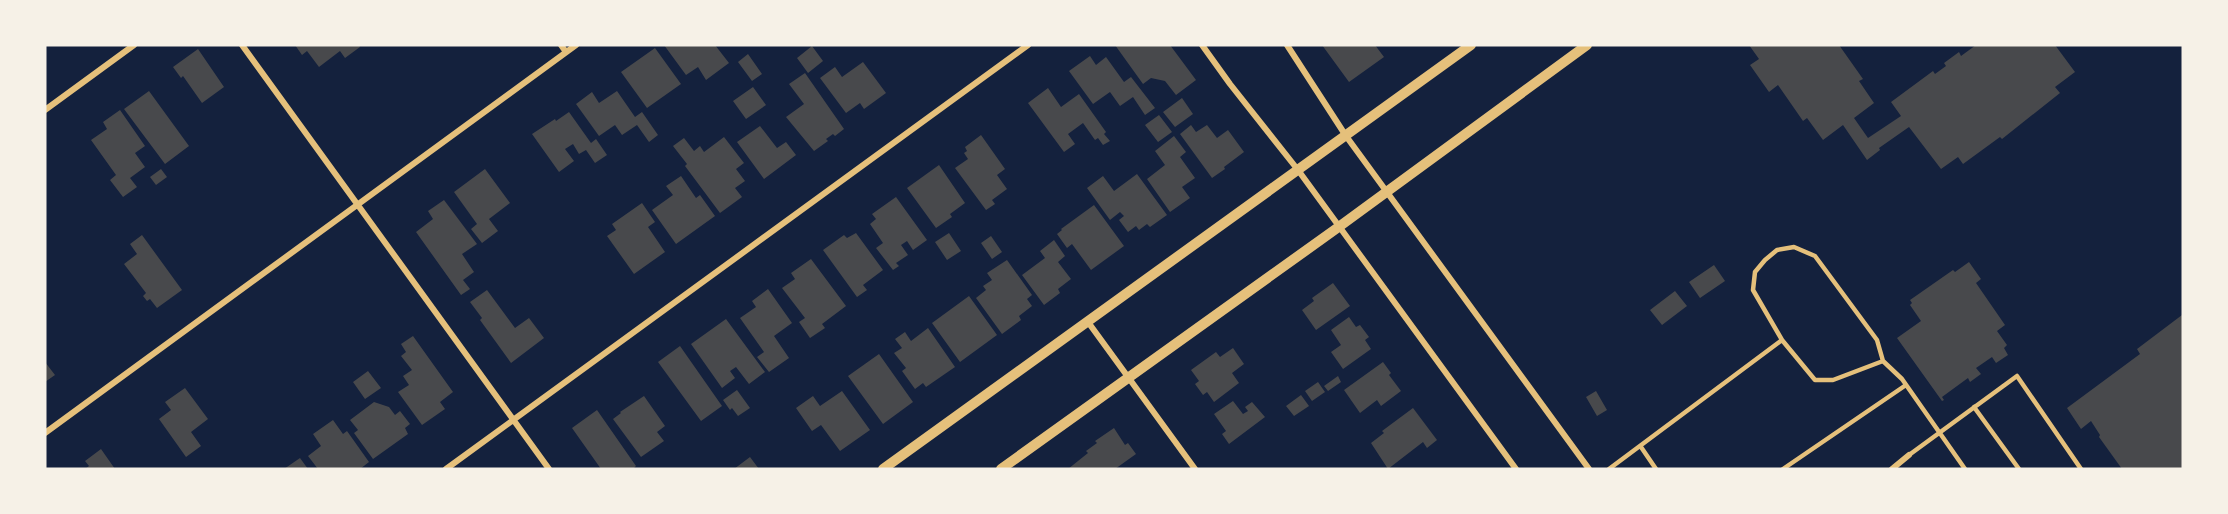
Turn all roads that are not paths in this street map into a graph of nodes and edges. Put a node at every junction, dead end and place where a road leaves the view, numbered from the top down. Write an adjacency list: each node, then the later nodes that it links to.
1 (134, 45): 11 (street)
2 (242, 45): 15 (street)
3 (561, 45): 10 (street)
4 (576, 45): 10 (street)
5 (1028, 45): 23 (street)
6 (1202, 45): 13 (street)
7 (1287, 45): 12 (street)
8 (1471, 45): 12 (street)
9 (1587, 45): 14 (street)
10 (566, 52): 15 (street)
11 (45, 110)
12 (1346, 136): 13 (street); 14 (street)
13 (1298, 170): 16 (street); 17 (street)
14 (1387, 192): 16 (street); 34 (street)
15 (356, 206): 23 (street); 25 (street)
16 (1340, 226): 20 (street); 33 (street)
17 (1088, 322): 20 (street); 30 (street)
18 (1782, 340): 19 (lane); 19 (lane); 26 (lane)
19 (1883, 361): 21 (lane)
20 (1129, 378): 31 (street); 32 (street)
21 (1906, 385): 24 (lane); 37 (lane)
22 (1974, 407): 24 (lane); 40 (lane); 41 (lane)
23 (513, 420): 28 (street); 29 (street)
24 (1939, 431): 27 (lane); 39 (lane)
25 (45, 433)
26 (1641, 447): 35 (lane); 36 (lane)
27 (1909, 454): 38 (street)
28 (446, 469)
29 (549, 469)
30 (883, 469)
31 (1001, 469)
32 (1195, 469)
33 (1516, 469)
34 (1589, 469)
35 (1609, 469)
36 (1656, 469)
37 (1783, 469)
38 (1893, 469)
39 (1965, 469)
40 (2019, 469)
41 (2081, 469)

